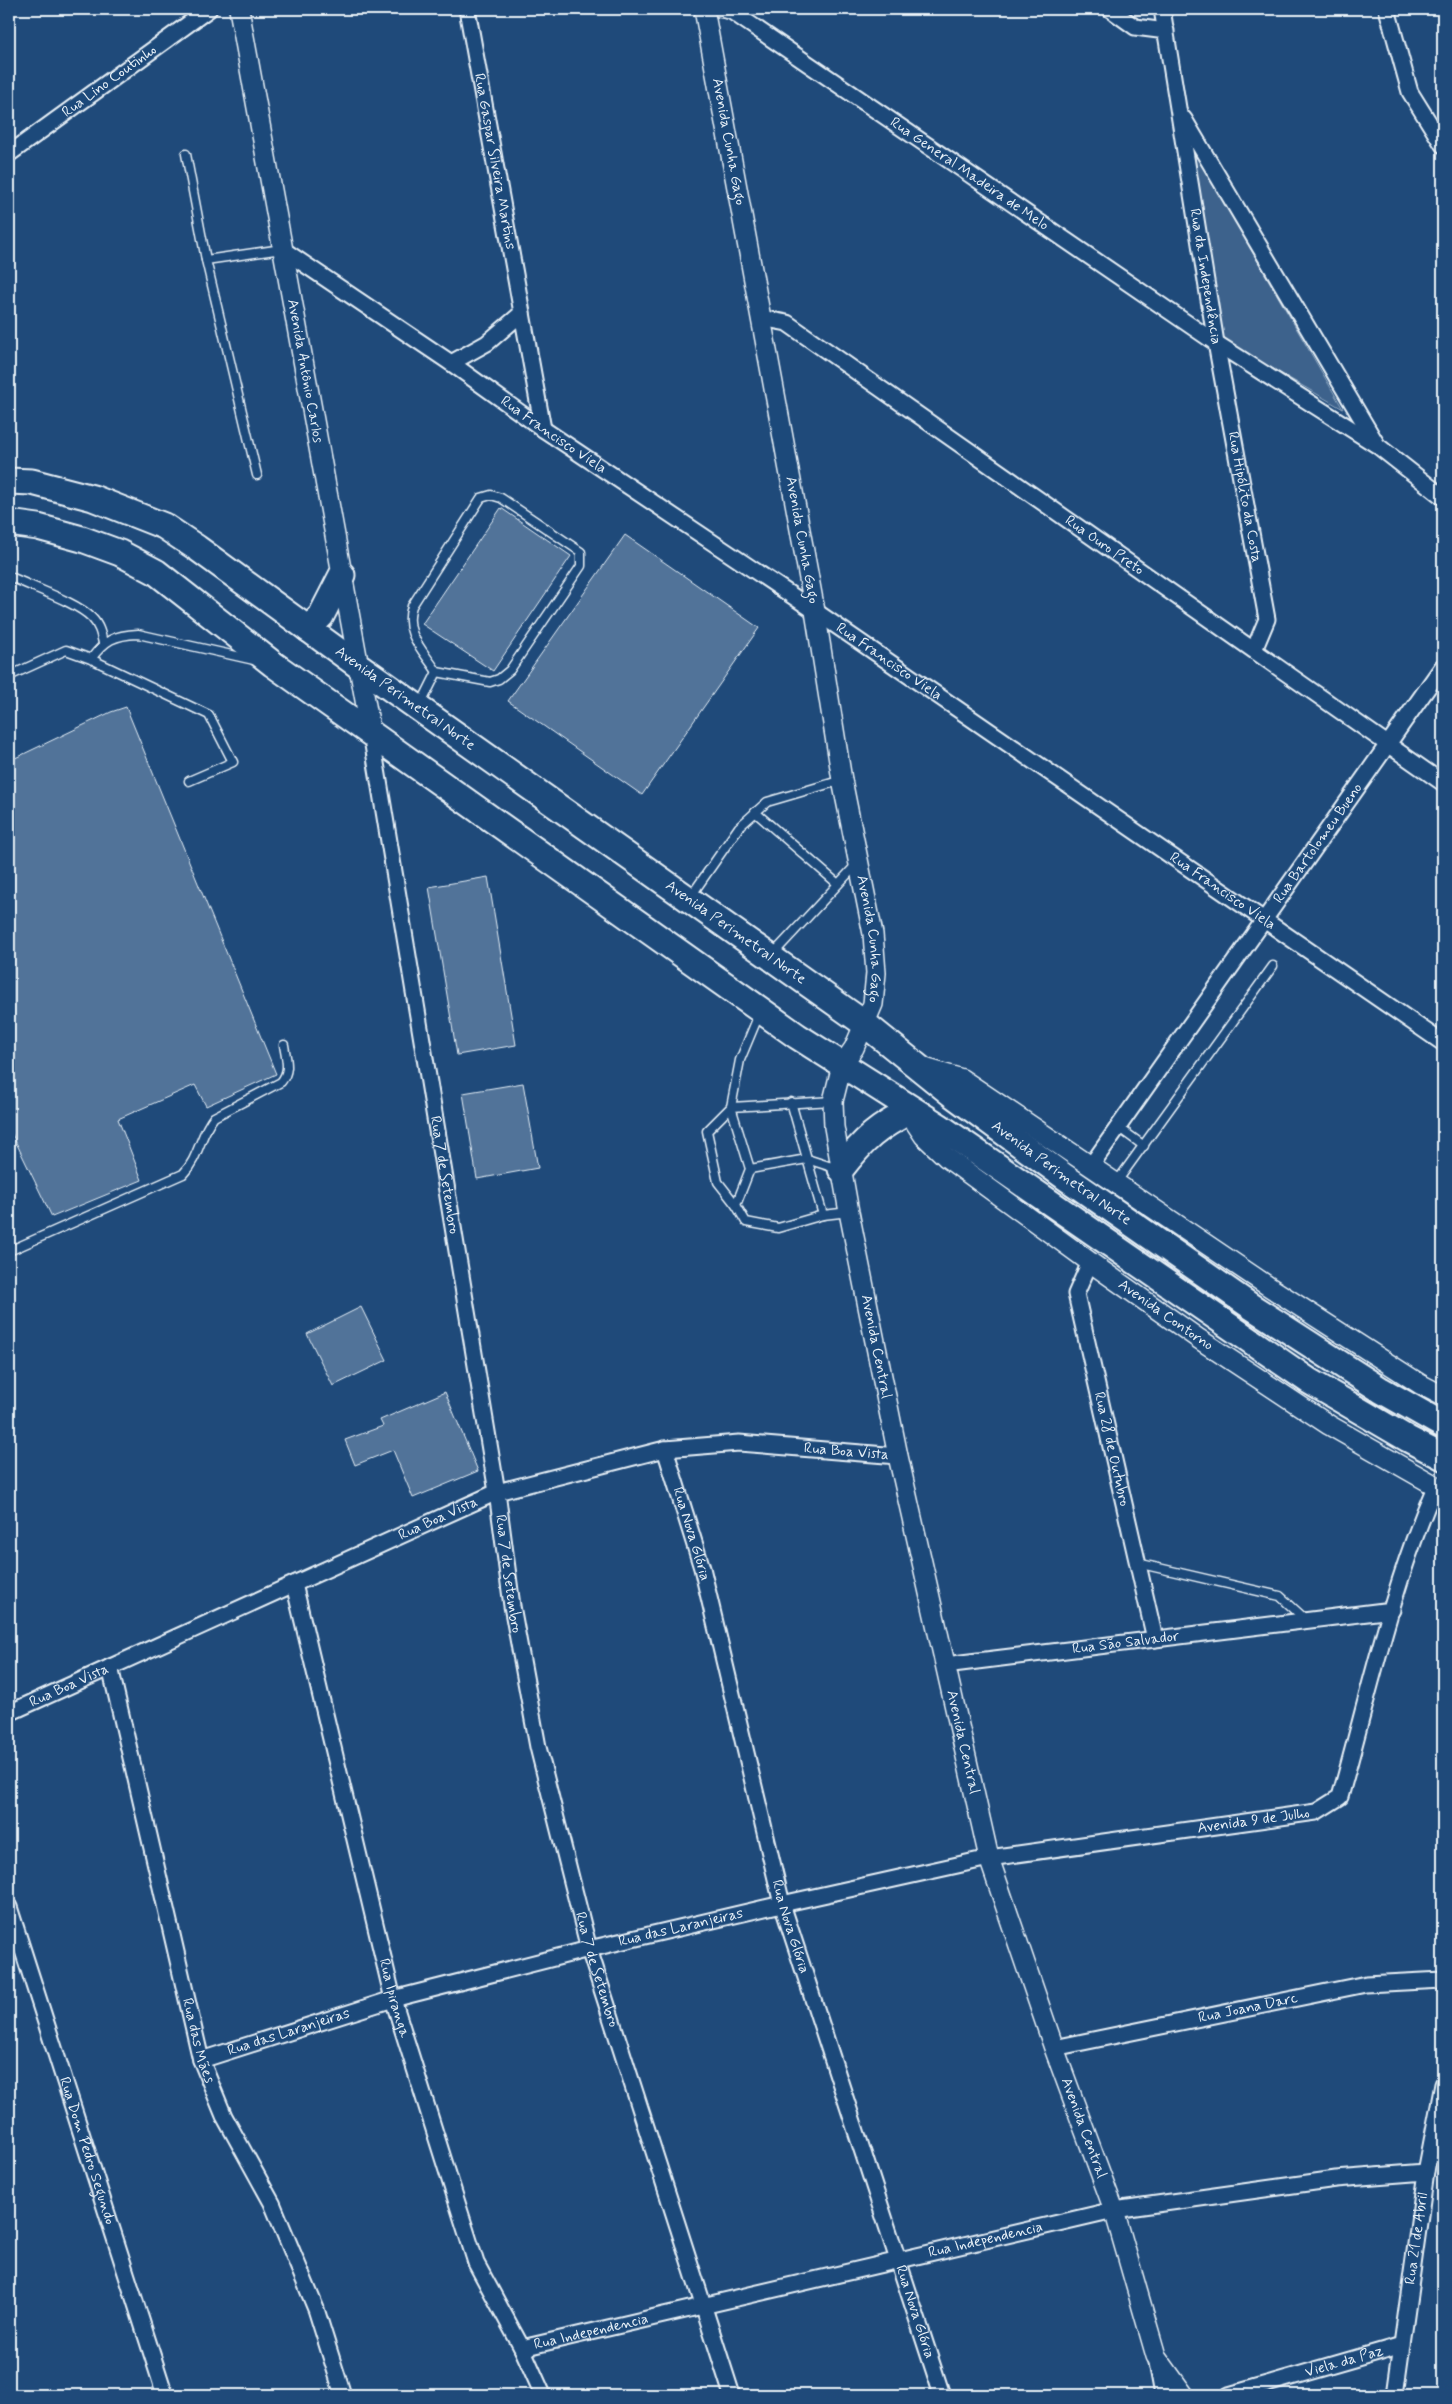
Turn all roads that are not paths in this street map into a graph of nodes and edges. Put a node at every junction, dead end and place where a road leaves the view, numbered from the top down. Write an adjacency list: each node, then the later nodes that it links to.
1 (209, 9): 12 (street, Rua Lino Coutinho)
2 (239, 9): 14 (street, Avenida Antônio Carlos)
3 (467, 9): 16 (street, Rua Gaspar Silveira Martins)
4 (704, 9): 17 (street, Avenida Cunha Gago)
5 (720, 9): 18 (street, Rua General Madeira de Melo)
6 (1110, 9): 9 (street)
7 (1162, 9): 9 (street, Rua da Independência)
8 (1387, 9): 11 (street)
9 (1166, 31): 10 (street, Rua da Independência)
10 (1179, 110): 18 (street, Rua da Independência); 21 (street, Rua da Independência)
11 (1443, 144)
12 (9, 154)
13 (186, 154): 15 (lane)
14 (282, 249): 15 (lane); 19 (street, Rua Francisco Viela); 26 (street, Avenida Antônio Carlos)
15 (206, 260): 22 (lane)
16 (522, 313): 19 (street); 20 (street, Rua Gaspar Silveira Martins)
17 (761, 318): 28 (street, Avenida Cunha Gago); 31 (street, Rua Ouro Preto)
18 (1216, 343): 21 (street, Rua da Independência); 31 (street, Rua Hipólito da Costa)
19 (451, 364): 20 (street, Rua Francisco Viela)
20 (543, 429): 28 (street, Rua Francisco Viela)
21 (1378, 446): 24 (street, Rua da Independência)
22 (257, 475)
23 (9, 481): 29 (highway, Avenida Perimetral Norte)
24 (1443, 497)
25 (9, 523): 33 (highway, Avenida Perimetral Norte)
26 (342, 575): 29 (highway); 34 (street, Avenida Antônio Carlos)
27 (9, 576): 30 (lane)
28 (815, 611): 41 (street, Avenida Cunha Gago); 48 (street, Rua Francisco Viela)
29 (308, 629): 34 (highway, Avenida Perimetral Norte)
30 (103, 643): 32 (lane); 33 (lane)
31 (1254, 650): 40 (street, Rua Ouro Preto)
32 (91, 659): 37 (lane); 42 (lane)
33 (273, 664): 39 (highway, Avenida Perimetral Norte)
34 (359, 666): 38 (highway, Avenida Perimetral Norte); 39 (street, Avenida Antônio Carlos)
35 (1443, 666): 40 (street, Rua Bartolomeu Bueno)
36 (437, 672): 36 (lane); 38 (lane)
37 (9, 676)
38 (418, 708): 47 (highway, Avenida Perimetral Norte)
39 (371, 733): 51 (highway, Avenida Perimetral Norte); 79 (street, Rua 7 de Setembro)
40 (1388, 745): 43 (street, Rua Ouro Preto); 48 (street, Rua Bartolomeu Bueno)
41 (842, 780): 44 (lane); 45 (street, Avenida Cunha Gago)
42 (190, 781)
43 (1443, 783)
44 (755, 812): 46 (lane); 47 (lane)
45 (858, 862): 46 (lane); 52 (street, Avenida Cunha Gago)
46 (838, 884): 49 (lane)
47 (689, 899): 49 (highway, Avenida Perimetral Norte)
48 (1265, 921): 53 (street, Rua Francisco Viela); 61 (street, Rua Bartolomeu Bueno)
49 (770, 957): 52 (highway, Avenida Perimetral Norte)
50 (1273, 966): 62 (lane)
51 (760, 1010): 55 (highway, Avenida Perimetral Norte); 59 (lane)
52 (866, 1024): 55 (street, Avenida Cunha Gago); 56 (highway, Avenida Perimetral Norte)
53 (1443, 1043)
54 (284, 1045): 71 (lane)
55 (842, 1065): 57 (street, Avenida Central); 60 (highway, Avenida Perimetral Norte)
56 (921, 1067): 64 (street); 74 (highway, Avenida Perimetral Norte)
57 (832, 1101): 58 (lane); 66 (street, Avenida Central)
58 (791, 1102): 59 (lane); 63 (lane)
59 (731, 1107): 65 (lane); 68 (lane)
60 (912, 1110): 66 (highway); 72 (street, Avenida Contorno); 77 (highway, Avenida Perimetral Norte)
61 (1118, 1127): 62 (lane); 64 (street, Rua Bartolomeu Bueno)
62 (1144, 1146): 67 (lane)
63 (807, 1159): 65 (lane); 66 (lane); 70 (lane)
64 (1090, 1167): 67 (street)
65 (750, 1169): 68 (lane)
66 (841, 1169): 69 (street, Avenida Central)
67 (1115, 1184): 73 (street)
68 (736, 1205): 70 (lane)
69 (849, 1212): 70 (lane); 76 (street, Avenida Central)
70 (823, 1215)
71 (9, 1251)
72 (1090, 1262): 78 (street, Avenida Contorno); 80 (street, Rua 28 de Outubro)
73 (1443, 1396)
74 (1443, 1425)
75 (665, 1449): 76 (street, Rua Boa Vista); 79 (street, Rua Boa Vista); 89 (street, Rua Nova Glória)
76 (898, 1456): 85 (street, Avenida Central)
77 (1443, 1457)
78 (1439, 1489): 82 (street, Avenida 9 de Julho)
79 (497, 1492): 81 (street, Rua Boa Vista); 91 (street, Rua 7 de Setembro)
80 (1138, 1563): 83 (lane); 84 (street, Rua 28 de Outubro)
81 (294, 1584): 86 (street, Rua Boa Vista); 93 (street, Rua Ipiranga)
82 (1392, 1610): 83 (street, Rua São Salvador); 88 (street, Avenida 9 de Julho)
83 (1306, 1620): 84 (street, Rua São Salvador)
84 (1155, 1639): 85 (street, Rua São Salvador)
85 (945, 1665): 88 (street, Avenida Central)
86 (110, 1667): 87 (street, Rua Boa Vista); 95 (street, Rua das Mães)
87 (9, 1713)
88 (989, 1858): 89 (street, Rua das Laranjeiras); 94 (street, Avenida Central)
89 (782, 1904): 91 (street, Rua das Laranjeiras); 99 (street, Rua Nova Glória)
90 (9, 1907): 104 (street, Rua Dom Pedro Segundo)
91 (589, 1949): 93 (street, Rua das Laranjeiras); 100 (street, Rua 7 de Setembro)
92 (1443, 1980): 94 (street, Rua Joana Darc)
93 (393, 1999): 95 (street, Rua das Laranjeiras); 102 (street, Rua Ipiranga)
94 (1054, 2048): 98 (street, Avenida Central)
95 (201, 2060): 105 (street, Rua das Mães)
96 (1443, 2084): 97 (street, Rua 21 de Abril)
97 (1426, 2172): 98 (street, Rua Independencia); 101 (street, Rua 21 de Abril)
98 (1114, 2210): 99 (street, Rua Independencia); 103 (street, Avenida Central)
99 (898, 2260): 100 (street, Rua Independencia); 108 (street, Rua Nova Glória)
100 (703, 2306): 102 (street, Rua Independencia); 107 (street, Rua 7 de Setembro)
101 (1402, 2346): 111 (street, Viela da Paz); 112 (street, Rua 21 de Abril)
102 (522, 2348): 106 (street, Rua Ipiranga)
103 (1156, 2356): 109 (street); 110 (street, Avenida Central)
104 (165, 2395)
105 (343, 2395)
106 (543, 2395)
107 (732, 2395)
108 (942, 2395)
109 (1163, 2395)
110 (1184, 2395)
111 (1229, 2395)
112 (1395, 2395)

